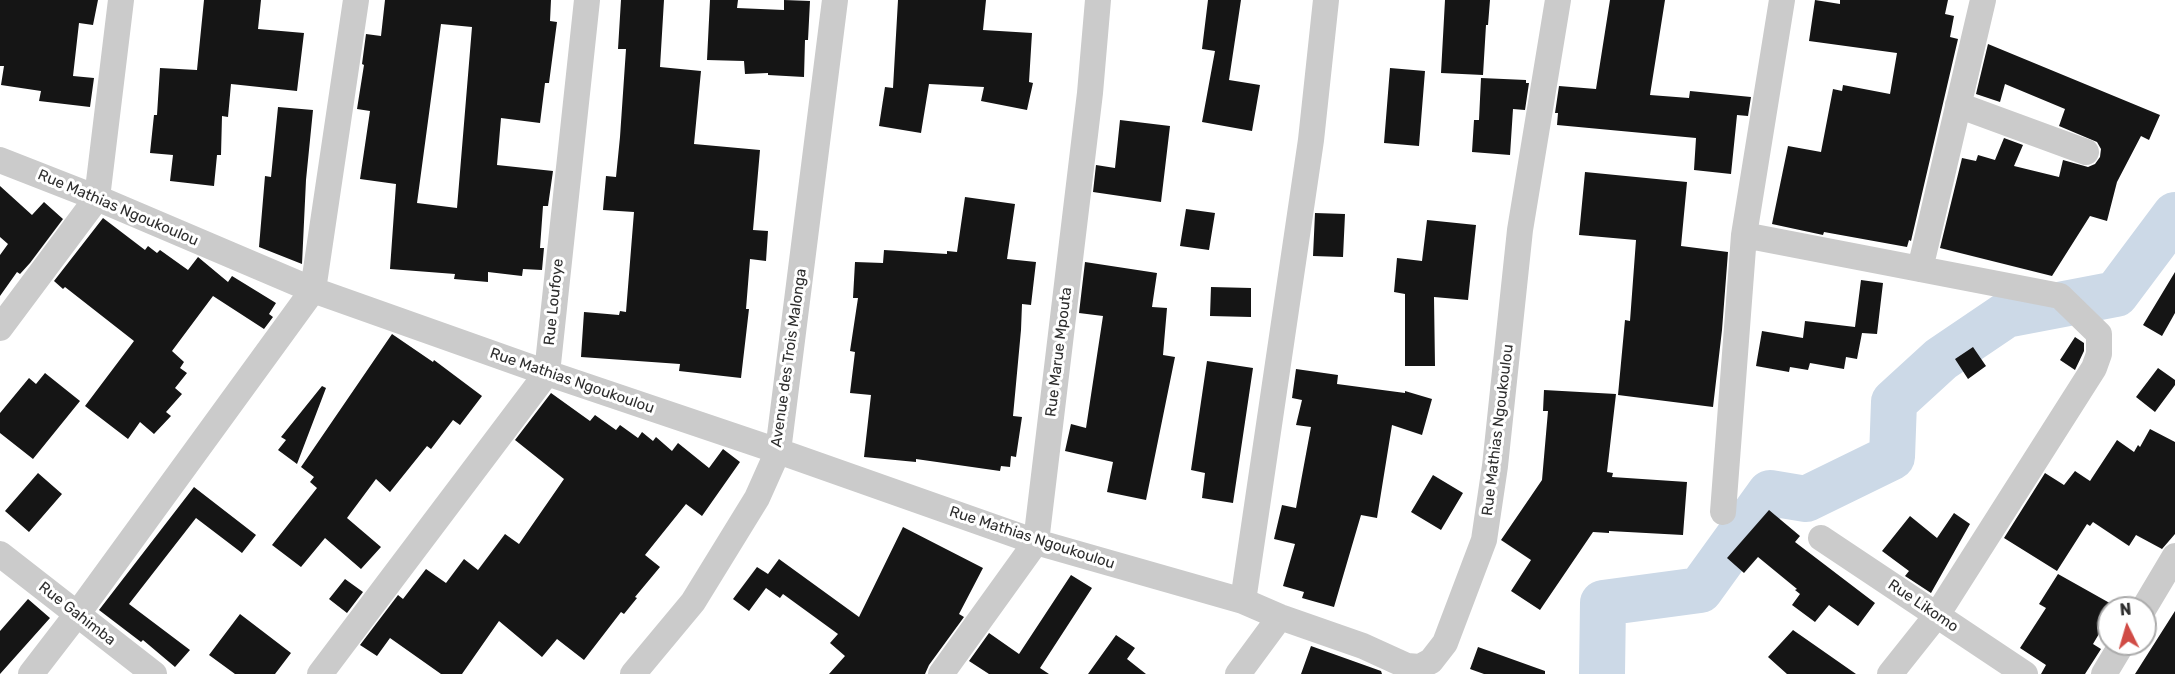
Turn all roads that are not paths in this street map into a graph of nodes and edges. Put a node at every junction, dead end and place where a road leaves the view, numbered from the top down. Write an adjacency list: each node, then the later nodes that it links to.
1 (121, 0): 13 (street)
2 (356, 0): 16 (street)
3 (587, 0): 18 (street, Rue Loufoye)
4 (835, 0): 19 (street, Avenue des Trois Malonga)
5 (1098, 0): 22 (street, Rue Marue Mpouta)
6 (1326, 0): 26 (street)
7 (1558, 0): 29 (street, Rue Mathias Ngoukoulou)
8 (1782, 0): 14 (street)
9 (1983, 0): 10 (street)
10 (1958, 105): 11 (street); 15 (street)
11 (2086, 152)
12 (0, 160): 13 (street, Rue Mathias Ngoukoulou)
13 (97, 198): 16 (street, Rue Mathias Ngoukoulou); 17 (street)
14 (1744, 235): 15 (street); 20 (street)
15 (1920, 269): 28 (street)
16 (313, 290): 18 (street, Rue Mathias Ngoukoulou); 27 (street)
17 (0, 328)
18 (547, 373): 19 (street, Rue Mathias Ngoukoulou); 33 (street)
19 (778, 451): 22 (street, Rue Mathias Ngoukoulou); 34 (street, Avenue des Trois Malonga)
20 (1723, 512)
21 (1821, 538): 28 (street, Rue Likomo)
22 (1036, 542): 26 (street, Rue Mathias Ngoukoulou); 35 (street, Rue Marue Mpouta)
23 (0, 554): 27 (street, Rue Gahimba)
24 (2175, 556): 25 (street)
25 (2151, 596)
26 (1243, 601): 29 (street, Rue Mathias Ngoukoulou)
27 (78, 613): 31 (street); 32 (street, Rue Gahimba)
28 (1937, 615): 37 (street); 38 (street, Rue Likomo)
29 (1280, 617): 36 (street)
30 (2115, 656): 39 (street)
31 (31, 674)
32 (154, 674)
33 (320, 674)
34 (633, 674)
35 (940, 674)
36 (1238, 674)
37 (1890, 674)
38 (2025, 674)
39 (2104, 674)

